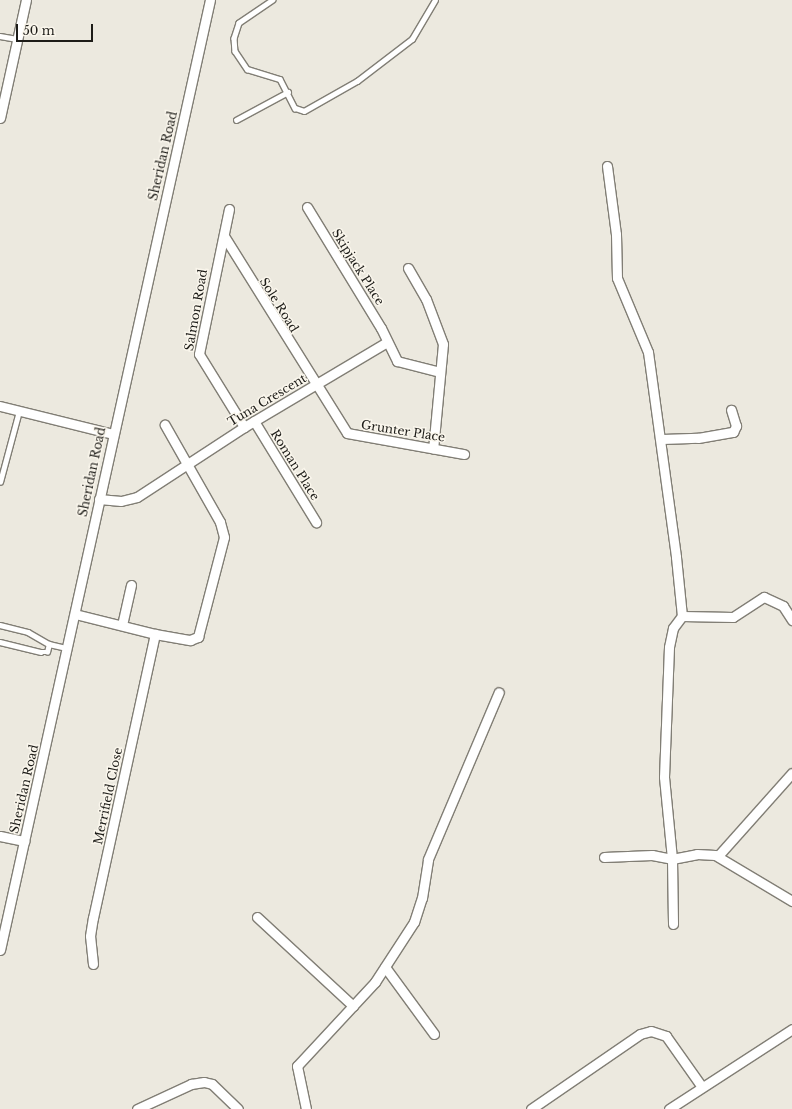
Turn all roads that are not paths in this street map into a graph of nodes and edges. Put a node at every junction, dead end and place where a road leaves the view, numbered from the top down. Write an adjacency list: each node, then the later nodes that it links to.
1 (26, 0): 6 (street)
2 (210, 0): 24 (street, Sheridan Road)
3 (273, 0): 7 (lane)
4 (436, 0): 7 (lane)
5 (0, 36): 6 (lane)
6 (17, 39): 8 (street)
7 (288, 92): 9 (lane)
8 (0, 118)
9 (236, 120)
10 (607, 166): 25 (street)
11 (307, 207): 15 (street, Skipjack Place)
12 (229, 209): 13 (street, Salmon Road)
13 (224, 236): 17 (street, Sole Road); 23 (street, Salmon Road)
14 (408, 268): 16 (street)
15 (387, 342): 16 (street); 17 (street, Tuna Crescent)
16 (440, 372): 26 (street)
17 (316, 386): 21 (street, Tuna Crescent); 26 (street, Grunter Place)
18 (0, 406): 20 (street)
19 (731, 410): 25 (street)
20 (19, 411): 24 (street); 29 (lane)
21 (254, 421): 23 (street, Tuna Crescent); 31 (street, Roman Place)
22 (165, 425): 28 (street)
23 (244, 427): 28 (street, Tuna Crescent)
24 (113, 434): 30 (street, Sheridan Road)
25 (662, 439): 34 (street)
26 (433, 449): 27 (street, Grunter Place)
27 (464, 454)
28 (186, 465): 30 (street, Tuna Crescent); 38 (street)
29 (0, 482)
30 (99, 499): 33 (street, Sheridan Road)
31 (316, 522)
32 (131, 585): 37 (street)
33 (75, 614): 37 (street); 41 (street, Sheridan Road)
34 (682, 616): 35 (street); 48 (street)
35 (792, 620)
36 (0, 625): 40 (lane)
37 (122, 625): 38 (street)
38 (155, 634): 53 (street, Merrifield Close)
39 (0, 642): 40 (lane)
40 (49, 644): 41 (lane)
41 (68, 648): 45 (street, Sheridan Road)
42 (499, 692): 54 (street)
43 (792, 773): 46 (street)
44 (0, 836): 45 (street)
45 (24, 841): 52 (street, Sheridan Road)
46 (718, 856): 48 (street); 49 (street)
47 (604, 857): 48 (street)
48 (672, 859): 51 (street)
49 (792, 901)
50 (257, 917): 55 (street)
51 (673, 924)
52 (0, 950)
53 (93, 964)
54 (385, 967): 55 (street); 57 (street)
55 (353, 1006): 61 (street)
56 (792, 1029): 58 (street)
57 (434, 1034)
58 (702, 1087): 62 (street); 63 (street)
59 (138, 1109): 60 (street)
60 (238, 1109)
61 (306, 1109)
62 (530, 1109)
63 (670, 1109)

